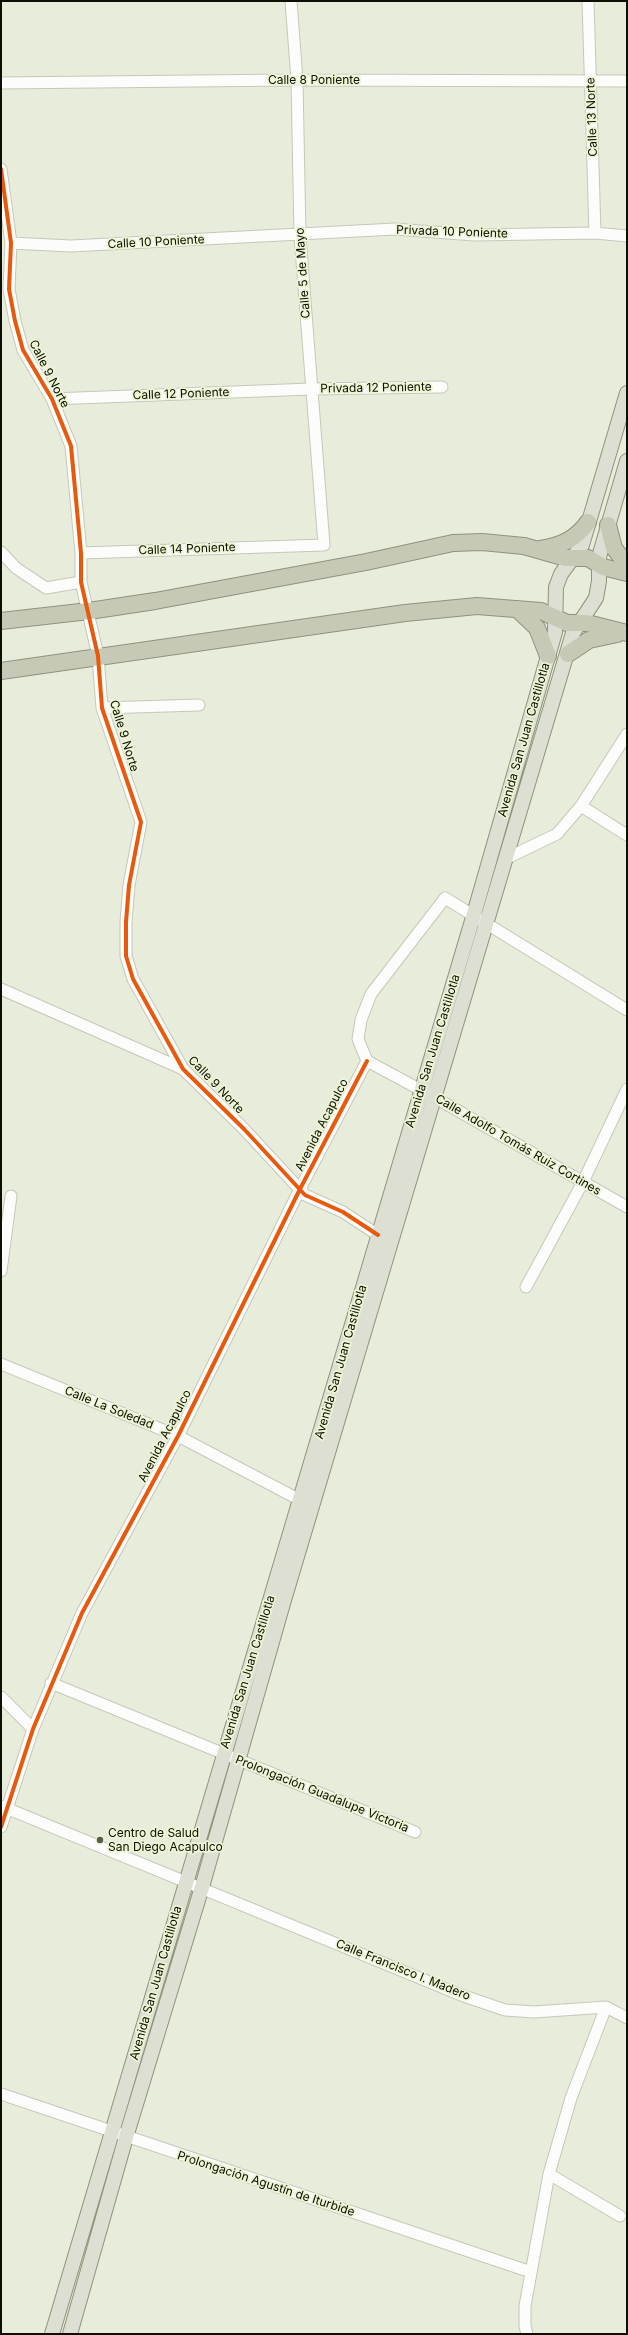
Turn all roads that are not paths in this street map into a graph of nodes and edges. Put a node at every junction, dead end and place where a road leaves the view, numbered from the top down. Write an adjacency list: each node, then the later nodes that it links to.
1 (291, 1): 3 (street, Calle 5 de Mayo)
2 (588, 1): 4 (street, Calle 13 Norte)
3 (297, 80): 4 (street, Calle 8 Poniente); 6 (street, Calle 8 Poniente); 9 (street, Calle 5 de Mayo)
4 (591, 80): 5 (street, Calle 8 Poniente); 8 (street, Calle 13 Norte)
5 (627, 81)
6 (1, 83)
7 (1, 169): 11 (street, Calle 9 Norte)
8 (595, 233): 9 (street, Privada 10 Poniente); 10 (street, Privada 10 Poniente)
9 (300, 236): 11 (street, Calle 10 Poniente); 13 (street, Calle 5 de Mayo)
10 (627, 236)
11 (11, 244): 15 (street, Calle 9 Norte)
12 (442, 387): 13 (street, Privada 12 Poniente)
13 (311, 389): 15 (street, Calle 12 Poniente); 19 (street, Calle 5 de Mayo)
14 (627, 393): 17 (main road, Avenida San Juan Castillotla)
15 (52, 399): 22 (street, Calle 9 Norte)
16 (627, 461): 18 (main road, Avenida San Juan Castillotla)
17 (588, 522): 20 (highway); 23 (main road, Avenida San Juan Castillotla)
18 (608, 525): 24 (highway); 25 (main road, Avenida San Juan Castillotla)
19 (324, 545): 22 (street, Calle 14 Poniente)
20 (540, 549): 23 (highway); 29 (highway)
21 (1, 552): 27 (street)
22 (81, 553): 27 (street, Calle 9 Norte)
23 (574, 558): 25 (highway); 30 (main road, Avenida San Juan Castillotla)
24 (627, 564)
25 (598, 565): 26 (highway); 32 (main road, Avenida San Juan Castillotla)
26 (627, 573)
27 (81, 582): 29 (street, Calle 9 Norte)
28 (517, 609): 30 (highway); 35 (highway); 36 (highway)
29 (89, 611): 31 (highway); 35 (street, Calle 9 Norte)
30 (556, 616): 32 (highway); 36 (main road, Avenida San Juan Castillotla)
31 (1, 621)
32 (579, 622): 33 (highway); 34 (main road, Avenida San Juan Castillotla)
33 (627, 634): 34 (highway)
34 (568, 654): 43 (main road, Avenida San Juan Castillotla)
35 (98, 656): 37 (highway); 39 (street, Calle 9 Norte)
36 (548, 656): 44 (main road, Avenida San Juan Castillotla)
37 (1, 671)
38 (199, 705): 39 (street)
39 (102, 708): 49 (street, Calle 9 Norte)
40 (627, 734): 41 (street)
41 (581, 806): 42 (street); 43 (street)
42 (627, 835)
43 (505, 860): 45 (main road, Avenida San Juan Castillotla)
44 (474, 914): 45 (street); 48 (street); 51 (main road, Avenida San Juan Castillotla)
45 (487, 922): 47 (street); 51 (main road, Avenida San Juan Castillotla)
46 (1, 989): 49 (street)
47 (627, 1010)
48 (367, 1061): 51 (street, Calle Adolfo Tomás Ruiz Cortines); 53 (street, Avenida Acapulco)
49 (183, 1069): 53 (street, Calle 9 Norte)
50 (627, 1089): 52 (street)
51 (428, 1093): 52 (street, Calle Adolfo Tomás Ruiz Cortines); 56 (main road, Avenida San Juan Castillotla); 66 (main road, Avenida San Juan Castillotla)
52 (582, 1182): 55 (street, Calle Adolfo Tomás Ruiz Cortines); 58 (street)
53 (300, 1189): 56 (street, Calle 9 Norte); 60 (street, Avenida Acapulco)
54 (11, 1196): 57 (street)
55 (627, 1207)
56 (378, 1235): 61 (main road, Avenida San Juan Castillotla)
57 (1, 1271)
58 (526, 1288)
59 (1, 1364): 60 (street, Calle La Soledad)
60 (178, 1436): 61 (street, Calle La Soledad); 62 (street, Avenida Acapulco)
61 (300, 1500): 65 (main road, Avenida San Juan Castillotla)
62 (51, 1682): 64 (street, Avenida Acapulco); 65 (street, Prolongación Guadalupe Victoria)
63 (1, 1697): 64 (street)
64 (34, 1729): 67 (street, Avenida Acapulco)
65 (223, 1753): 66 (street, Prolongación Guadalupe Victoria); 70 (main road, Avenida San Juan Castillotla)
66 (239, 1760): 69 (street, Prolongación Guadalupe Victoria); 71 (main road, Avenida San Juan Castillotla)
67 (4, 1807): 68 (street, Avenida Acapulco); 70 (street, Calle Francisco I. Madero)
68 (1, 1827)
69 (415, 1832)
70 (186, 1880): 71 (street, Calle Francisco I. Madero); 75 (main road, Avenida San Juan Castillotla)
71 (202, 1887): 72 (street, Calle Francisco I. Madero); 76 (main road, Avenida San Juan Castillotla)
72 (606, 2007): 73 (street); 77 (street)
73 (627, 2018)
74 (1, 2094): 75 (street, Prolongación Agustín de Iturbide)
75 (113, 2132): 76 (street, Prolongación Agustín de Iturbide); 80 (main road, Avenida San Juan Castillotla)
76 (126, 2137): 79 (street, Prolongación Agustín de Iturbide); 81 (main road, Avenida San Juan Castillotla)
77 (549, 2174): 78 (street); 79 (street)
78 (620, 2216)
79 (531, 2272): 82 (street)
80 (52, 2334)
81 (70, 2334)
82 (527, 2334)

